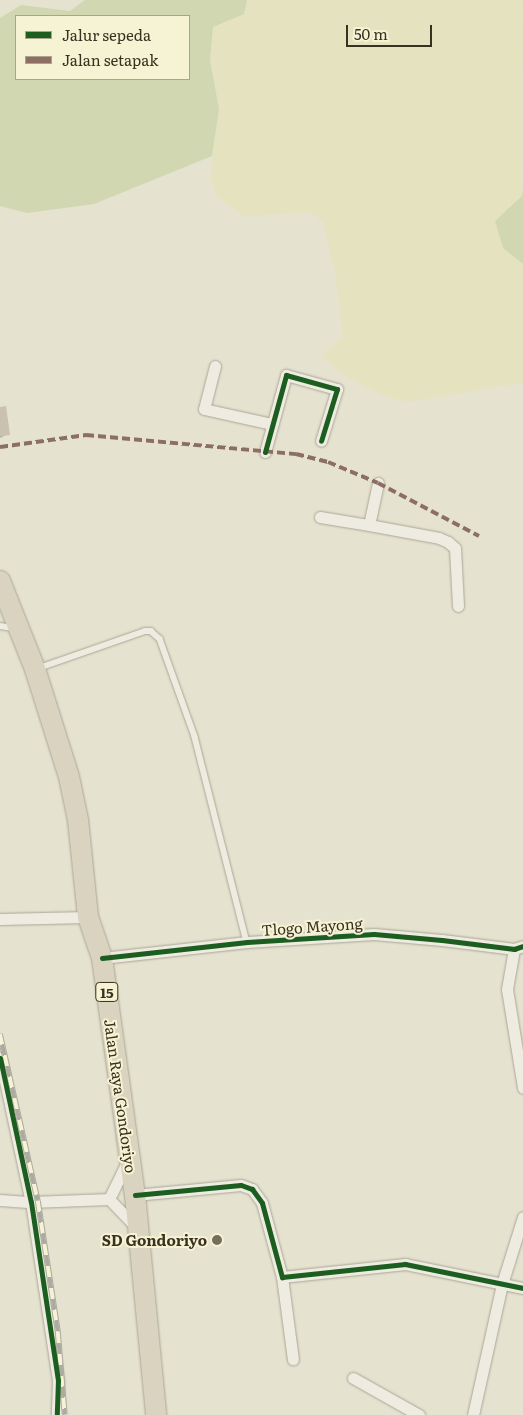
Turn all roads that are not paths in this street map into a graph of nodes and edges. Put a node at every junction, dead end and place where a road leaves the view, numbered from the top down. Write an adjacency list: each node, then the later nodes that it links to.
1 (215, 366): 2 (street)
2 (272, 424): 3 (street); 4 (street)
3 (321, 441)
4 (265, 452)
5 (378, 483): 7 (street)
6 (320, 517): 7 (street)
7 (369, 525): 9 (street)
8 (0, 581): 10 (highway, Jalan Raya Gondoriyo / 15)
9 (458, 606)
10 (9, 627): 11 (highway, Jalan Raya Gondoriyo / 15)
11 (35, 669): 12 (highway, Jalan Raya Gondoriyo / 15); 14 (lane)
12 (88, 917): 13 (street); 16 (highway, Jalan Raya Gondoriyo / 15)
13 (0, 919)
14 (247, 942): 15 (street, Tlogo Mayong); 16 (street, Tlogo Mayong)
15 (518, 948): 18 (street)
16 (102, 958): 19 (highway, Jalan Raya Gondoriyo / 15)
17 (0, 1058): 23 (street)
18 (523, 1088)
19 (130, 1157): 20 (highway, Jalan Raya Gondoriyo / 15); 21 (street)
20 (135, 1195): 25 (highway, Jalan Raya Gondoriyo / 15); 26 (street)
21 (109, 1199): 23 (street); 25 (street)
22 (0, 1200): 23 (street)
23 (31, 1202): 31 (street)
24 (523, 1217): 27 (street)
25 (138, 1229): 32 (highway, Jalan Raya Gondoriyo / 15)
26 (282, 1276): 27 (street); 29 (street)
27 (502, 1284): 28 (street); 34 (street)
28 (523, 1288)
29 (293, 1359)
30 (354, 1378): 33 (street)
31 (57, 1415)
32 (156, 1415)
33 (419, 1415)
34 (472, 1415)

